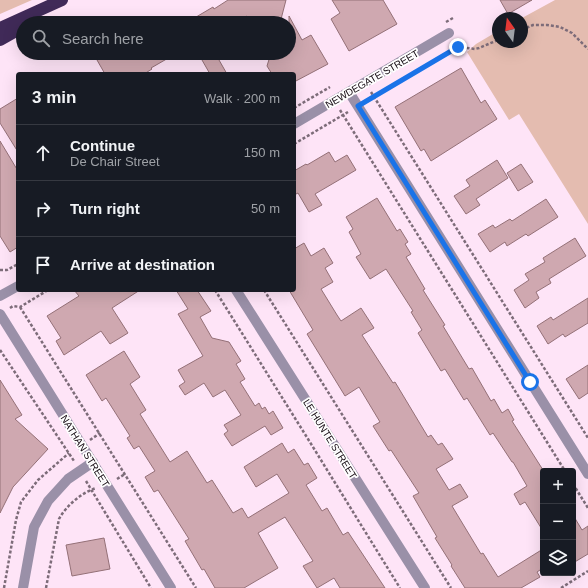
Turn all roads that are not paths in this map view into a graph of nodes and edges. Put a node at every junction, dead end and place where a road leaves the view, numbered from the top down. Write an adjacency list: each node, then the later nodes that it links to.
1 (62, 0): 3 (highway)
2 (67, 0): 4 (highway)
3 (27, 16)
4 (41, 16)
5 (16, 21): 6 (highway)
6 (0, 28)
7 (16, 31): 9 (highway)
8 (449, 34): 10 (street, NEWDEGATE STREET)
9 (0, 40)
10 (349, 92): 11 (street, NEWDEGATE STREET); 17 (street)
11 (296, 123)
12 (16, 287): 14 (street)
13 (237, 292): 20 (street, LE HUNTE STREET)
14 (0, 296)
15 (0, 314): 16 (street, NATHAN STREET)
16 (93, 462): 18 (street); 19 (street, NATHAN STREET)
17 (588, 474)
18 (23, 588)
19 (171, 588)
20 (425, 588)

